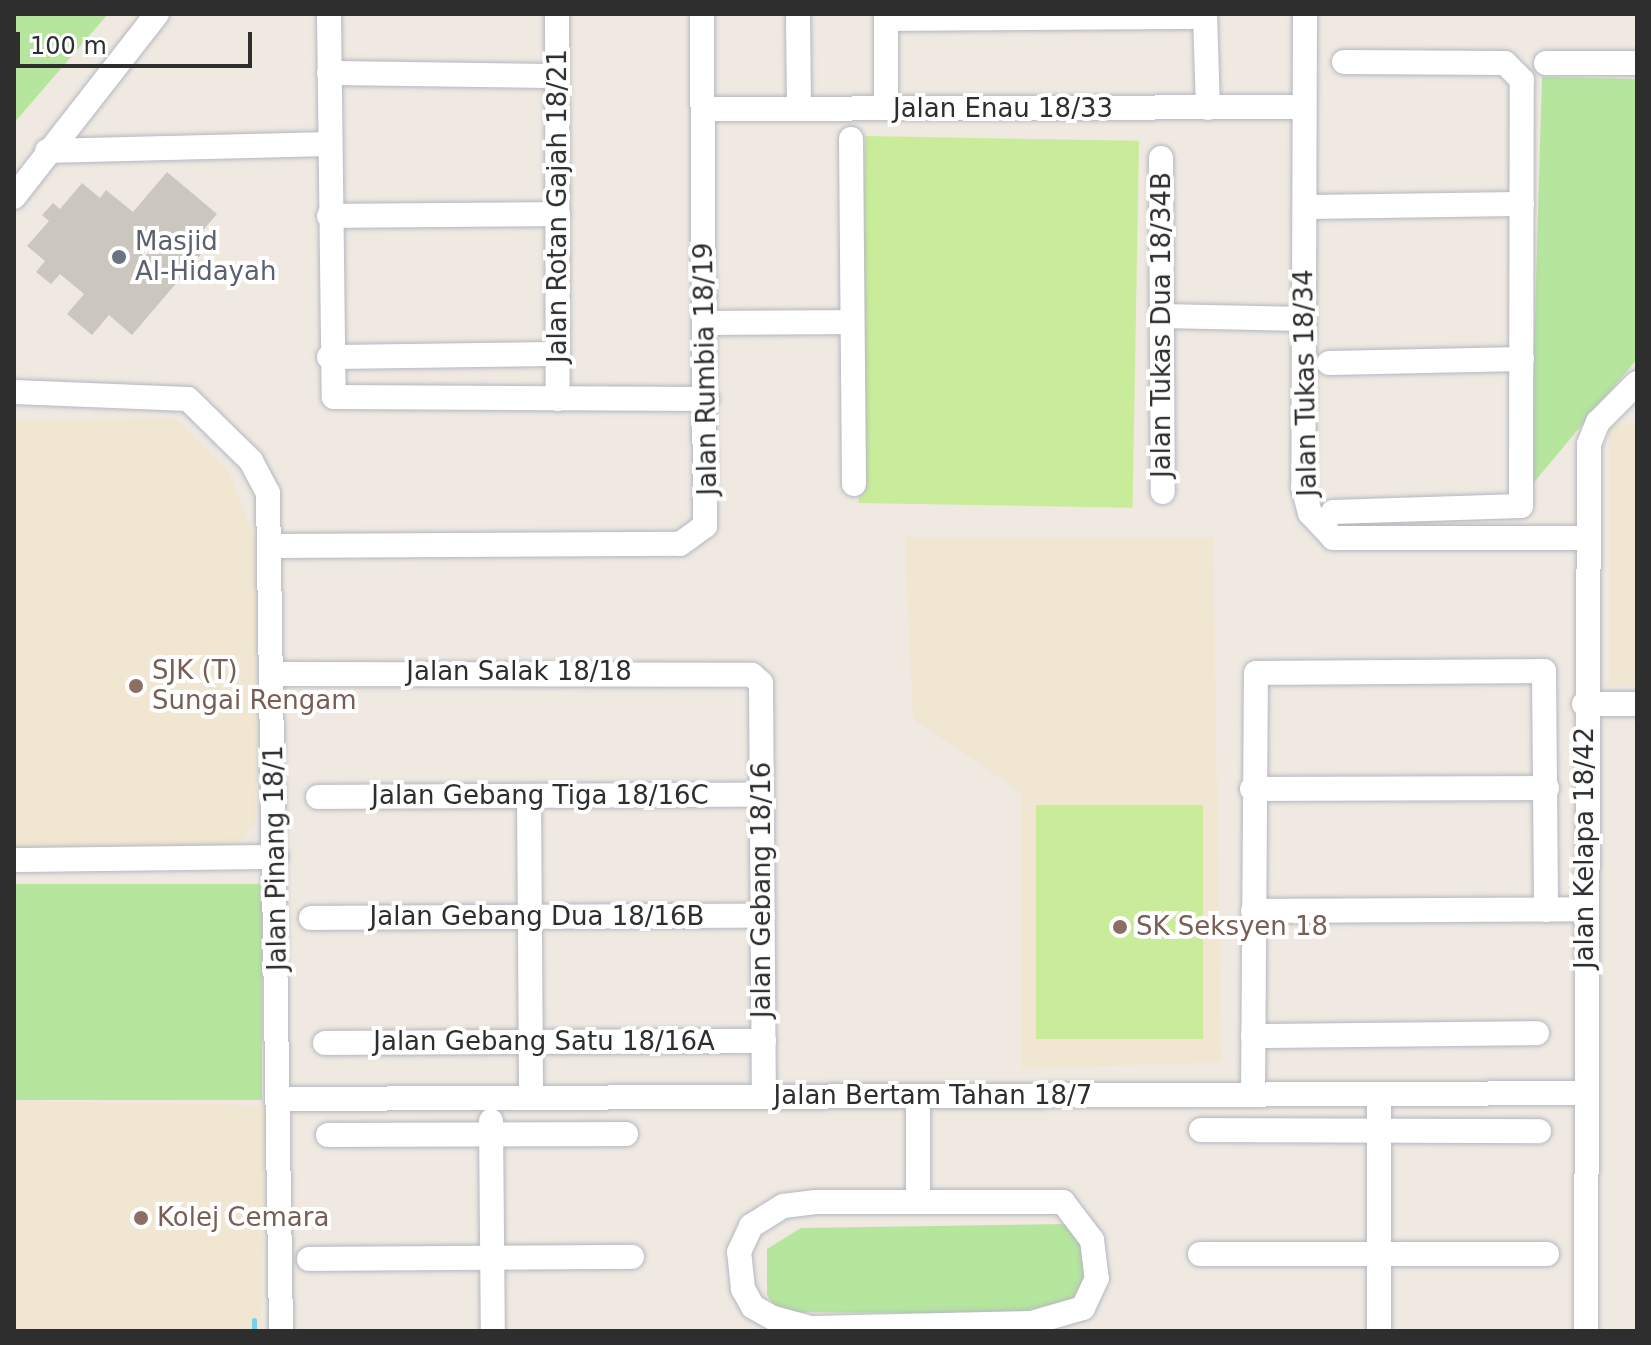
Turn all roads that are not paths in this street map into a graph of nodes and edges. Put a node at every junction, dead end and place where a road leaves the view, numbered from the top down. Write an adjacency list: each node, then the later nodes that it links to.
1 (157, 14): 21 (street)
2 (329, 14): 12 (street)
3 (557, 14): 13 (street, Jalan Rotan Gajah 18/21)
4 (702, 14): 17 (street, Jalan Rumbia 18/19)
5 (798, 14): 18 (street)
6 (1305, 14): 14 (street, Jalan Tukas 18/34)
7 (886, 16): 8 (street); 15 (street)
8 (1205, 16): 16 (street)
9 (1344, 62): 24 (street)
10 (1546, 63): 11 (street)
11 (1637, 63)
12 (329, 73): 13 (street); 20 (street)
13 (557, 76): 26 (street, Jalan Rotan Gajah 18/21)
14 (1303, 107): 16 (street, Jalan Enau 18/33); 25 (street, Jalan Tukas 18/34)
15 (886, 108): 16 (street, Jalan Enau 18/33); 18 (street, Jalan Enau 18/33)
16 (1208, 108)
17 (703, 109): 18 (street, Jalan Enau 18/33); 31 (street, Jalan Rumbia 18/19)
18 (799, 109)
19 (851, 139): 30 (street)
20 (329, 144): 21 (street); 27 (street)
21 (47, 151): 23 (street)
22 (1161, 158): 28 (street, Jalan Tukas Dua 18/34B)
23 (14, 197)
24 (1522, 204): 25 (street); 34 (street)
25 (1305, 207): 29 (street, Jalan Tukas 18/34)
26 (558, 214): 27 (street); 32 (street, Jalan Rotan Gajah 18/21)
27 (329, 216): 33 (street)
28 (1162, 316): 29 (street); 41 (street, Jalan Tukas Dua 18/34B)
29 (1303, 319): 43 (street, Jalan Tukas 18/34)
30 (852, 322): 31 (street); 40 (street)
31 (706, 323): 39 (street, Jalan Rumbia 18/19)
32 (558, 354): 33 (street); 38 (street, Jalan Rotan Gajah 18/21)
33 (329, 357): 38 (street)
34 (1522, 359): 35 (street); 42 (street)
35 (1329, 363)
36 (1637, 383): 43 (street, Jalan Kelapa 18/42)
37 (14, 392): 44 (street, Jalan Pinang 18/1)
38 (558, 399): 39 (street)
39 (707, 399): 44 (street, Jalan Rumbia 18/19)
40 (854, 484)
41 (1163, 492)
42 (1333, 512)
43 (1584, 538): 47 (street, Jalan Kelapa 18/42)
44 (274, 546): 45 (street, Jalan Pinang 18/1)
45 (274, 674): 46 (street, Jalan Salak 18/18); 54 (street, Jalan Pinang 18/1)
46 (761, 683): 51 (street, Jalan Gebang 18/16)
47 (1584, 704): 48 (street); 56 (street, Jalan Kelapa 18/42)
48 (1637, 704)
49 (1547, 788): 50 (street); 50 (street); 57 (street)
50 (1252, 789): 58 (street)
51 (761, 795): 52 (street, Jalan Gebang Tiga 18/16C); 59 (street, Jalan Gebang 18/16)
52 (529, 796): 53 (street, Jalan Gebang Tiga 18/16C); 60 (street)
53 (318, 797)
54 (276, 857): 55 (street); 74 (street, Jalan Pinang 18/1)
55 (14, 860)
56 (1585, 909): 57 (street); 67 (street, Jalan Kelapa 18/42)
57 (1546, 910): 58 (street)
58 (1253, 911): 63 (street)
59 (763, 916): 60 (street, Jalan Gebang Dua 18/16B); 64 (street, Jalan Gebang 18/16)
60 (530, 917): 61 (street, Jalan Gebang Dua 18/16B); 65 (street)
61 (311, 918)
62 (1537, 1033): 63 (street)
63 (1253, 1036): 68 (street)
64 (764, 1041): 65 (street, Jalan Gebang Satu 18/16A); 71 (street, Jalan Gebang 18/16)
65 (531, 1042): 66 (street, Jalan Gebang Satu 18/16A); 73 (street)
66 (325, 1043)
67 (1587, 1093): 69 (street, Jalan Bertam Tahan 18/7); 91 (street, Jalan Kelapa 18/42)
68 (1253, 1094): 69 (street, Jalan Bertam Tahan 18/7); 70 (street, Jalan Bertam Tahan 18/7)
69 (1379, 1094): 76 (street)
70 (918, 1096): 71 (street, Jalan Bertam Tahan 18/7); 81 (street)
71 (764, 1097): 73 (street, Jalan Bertam Tahan 18/7)
72 (491, 1098): 73 (street, Jalan Bertam Tahan 18/7); 74 (street, Jalan Bertam Tahan 18/7); 78 (street)
73 (531, 1098)
74 (278, 1099): 88 (street, Jalan Pinang 18/1)
75 (1201, 1130): 76 (street)
76 (1380, 1131): 77 (street); 83 (street)
77 (1539, 1131)
78 (491, 1134): 79 (street); 80 (street); 86 (street)
79 (626, 1134)
80 (328, 1135)
81 (918, 1200): 81 (street)
82 (1200, 1254): 83 (street)
83 (1379, 1254): 84 (street); 90 (street)
84 (1547, 1254)
85 (632, 1257): 86 (street)
86 (492, 1258): 87 (street); 89 (street)
87 (309, 1259)
88 (281, 1331)
89 (493, 1331)
90 (1379, 1331)
91 (1586, 1331)

